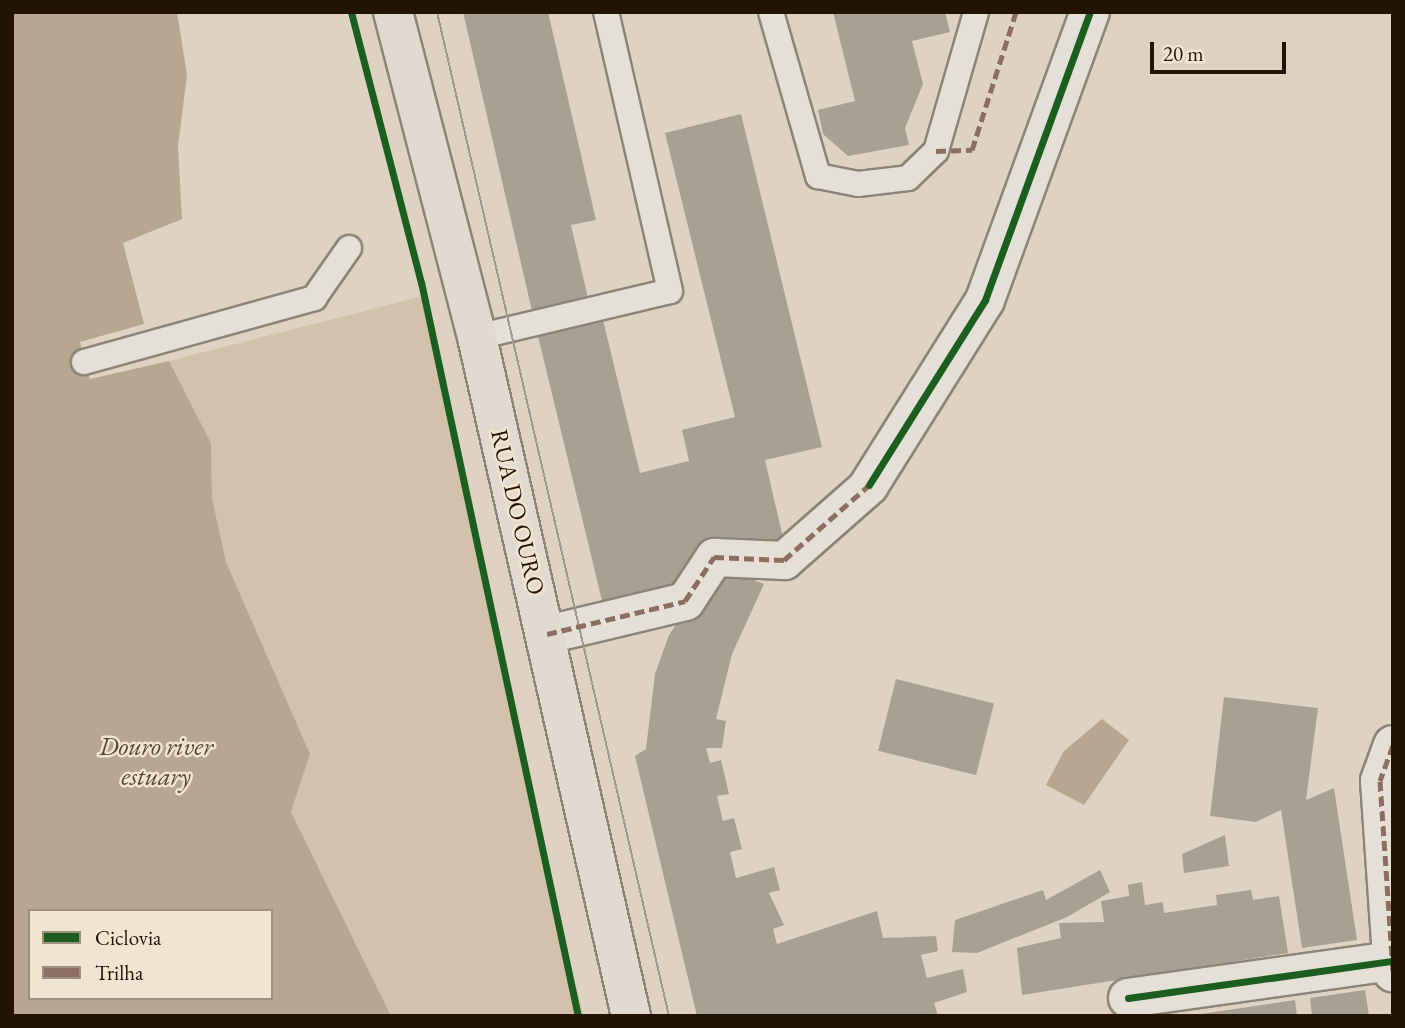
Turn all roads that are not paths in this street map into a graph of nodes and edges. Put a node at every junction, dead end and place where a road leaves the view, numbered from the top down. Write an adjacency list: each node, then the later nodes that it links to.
1 (393, 12): 7 (main road, RUA DO OURO)
2 (605, 12): 7 (lane)
3 (771, 12): 4 (lane)
4 (976, 12)
5 (1090, 12): 9 (street)
6 (349, 248): 8 (lane)
7 (477, 337): 10 (main road, RUA DO OURO)
8 (84, 362)
9 (869, 485): 10 (street)
10 (547, 634): 14 (main road, RUA DO OURO)
11 (1393, 745): 12 (street)
12 (1391, 967): 13 (street)
13 (1128, 998)
14 (631, 1016)

